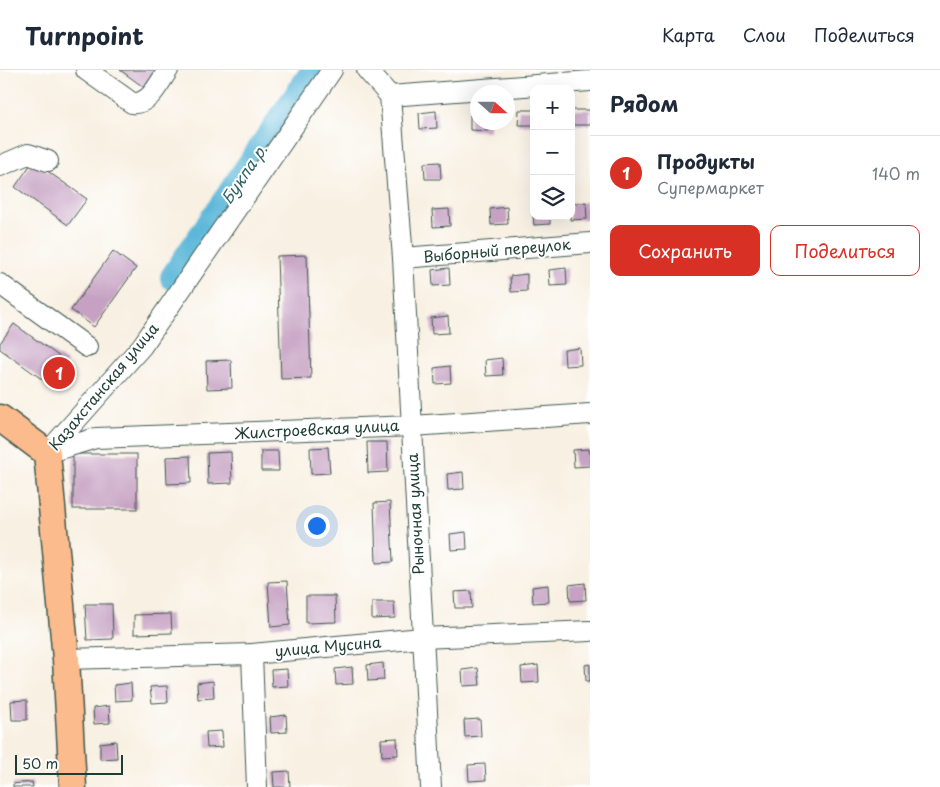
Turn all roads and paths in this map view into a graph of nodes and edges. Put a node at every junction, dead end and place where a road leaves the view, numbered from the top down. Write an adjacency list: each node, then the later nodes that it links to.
1 (86, 70): 2 (street)
2 (168, 70)
3 (332, 70): 16 (street, Казахстанская улица)
4 (367, 70): 6 (street)
5 (590, 81): 6 (street)
6 (390, 96): 10 (street, Рыночная улица)
7 (48, 161): 8 (street)
8 (0, 166)
9 (590, 243): 10 (street, Выборный переулок)
10 (403, 258): 15 (street, Рыночная улица)
11 (0, 284): 12 (street)
12 (87, 347)
13 (590, 414): 15 (street, Жилстроевская улица)
14 (0, 418): 16 (main road)
15 (412, 426): 16 (street, Жилстроевская улица); 18 (street, Рыночная улица)
16 (47, 453): 20 (main road, Казахстанская улица)
17 (590, 631): 18 (street, улица Мусина)
18 (422, 638): 19 (street, улица Мусина); 23 (street, Рыночная улица)
19 (252, 654): 20 (street, улица Мусина); 22 (street)
20 (66, 660): 21 (main road, Казахстанская улица)
21 (73, 787)
22 (257, 787)
23 (431, 787)

